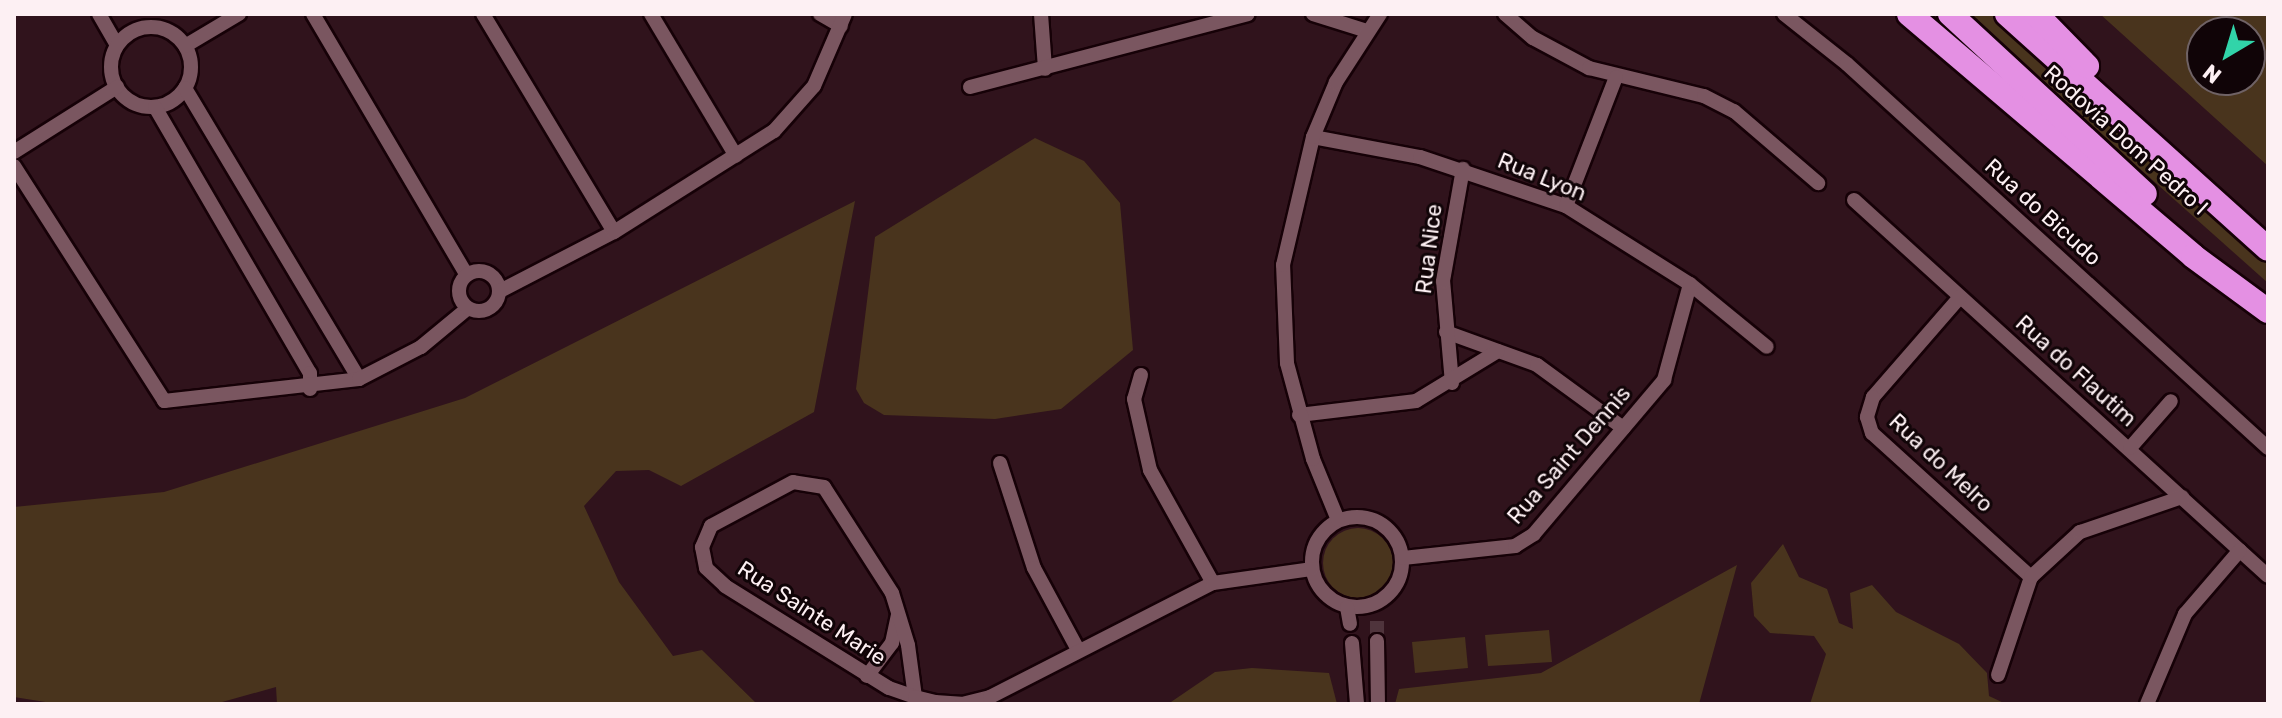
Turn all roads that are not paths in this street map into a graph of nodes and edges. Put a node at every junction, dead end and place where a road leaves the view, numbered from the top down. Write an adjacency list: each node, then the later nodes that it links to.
1 (99, 14): 20 (street)
2 (239, 14): 21 (street)
3 (313, 14): 38 (street)
4 (483, 14): 36 (street)
5 (651, 14): 30 (street)
6 (820, 14): 18 (street)
7 (1041, 14): 22 (street)
8 (1248, 14): 22 (street)
9 (1313, 14): 19 (street)
10 (1380, 14): 19 (street)
11 (1505, 14): 23 (street)
12 (1784, 14): 56 (street, Rua do Bicudo)
13 (1909, 14): 44 (highway)
14 (1950, 14): 42 (highway, Rodovia Dom Pedro I)
15 (2007, 14): 37 (highway, Rodovia Dom Pedro I)
16 (2036, 14): 37 (highway)
17 (143, 20): 20 (street); 21 (street)
18 (843, 20): 30 (street)
19 (1367, 31): 28 (street)
20 (117, 45): 24 (street)
21 (185, 46): 26 (street)
22 (1045, 69): 25 (street)
23 (1616, 77): 33 (street); 35 (street)
24 (117, 87): 27 (street); 29 (street)
25 (970, 87)
26 (185, 88): 27 (street); 49 (street)
27 (155, 107): 51 (street)
28 (1313, 137): 32 (street, Rua Lyon); 53 (street)
29 (14, 152)
30 (736, 156): 36 (street)
31 (14, 166): 51 (street)
32 (1463, 169): 35 (street, Rua Lyon); 45 (street, Rua Nice)
33 (1818, 183)
34 (1854, 200): 41 (street, Rua do Flautim)
35 (1566, 206): 39 (street, Rua Lyon)
36 (614, 232): 40 (street)
37 (2267, 248)
38 (467, 275): 40 (street); 43 (street)
39 (1690, 284): 46 (street, Rua Lyon); 54 (street, Rua Saint Dennis)
40 (500, 291): 43 (street)
41 (1960, 297): 55 (street, Rua do Flautim); 64 (street, Rua do Melro)
42 (2268, 302)
43 (468, 308): 49 (street)
44 (2268, 311)
45 (1446, 332): 47 (street); 50 (street, Rua Nice)
46 (1767, 347)
47 (1498, 351): 50 (street); 54 (street)
48 (1141, 375): 65 (street)
49 (359, 379): 51 (street)
50 (1452, 383): 53 (street)
51 (310, 389)
52 (2171, 401): 55 (street)
53 (1299, 415): 59 (street)
54 (1623, 428): 61 (street, Rua Saint Dennis)
55 (2130, 448): 58 (street, Rua do Flautim)
56 (2268, 448)
57 (1000, 463): 73 (street)
58 (2182, 497): 60 (street, Rua do Flautim); 64 (street)
59 (1338, 520): 61 (street); 62 (street)
60 (2240, 550): 63 (street, Rua do Flautim); 80 (street)
61 (1403, 558): 66 (street)
62 (1311, 569): 65 (street, Rua Sainte Marie); 67 (street)
63 (2268, 576)
64 (2031, 577): 74 (street)
65 (1213, 583): 73 (street, Rua Sainte Marie)
66 (1376, 604): 67 (street); 69 (street)
67 (1347, 607): 70 (street)
68 (899, 611): 75 (street); 75 (street, Rua Sainte Marie); 76 (street, Rua Sainte Marie)
69 (1377, 621)
70 (1350, 624)
71 (1377, 641): 79 (street)
72 (1352, 643): 78 (street)
73 (1077, 648): 77 (street, Rua Sainte Marie)
74 (1998, 675)
75 (867, 676): 76 (street, Rua Sainte Marie)
76 (915, 697): 77 (street, Rua Sainte Marie)
77 (962, 704)
78 (1357, 704)
79 (1378, 704)
80 (2147, 704)

